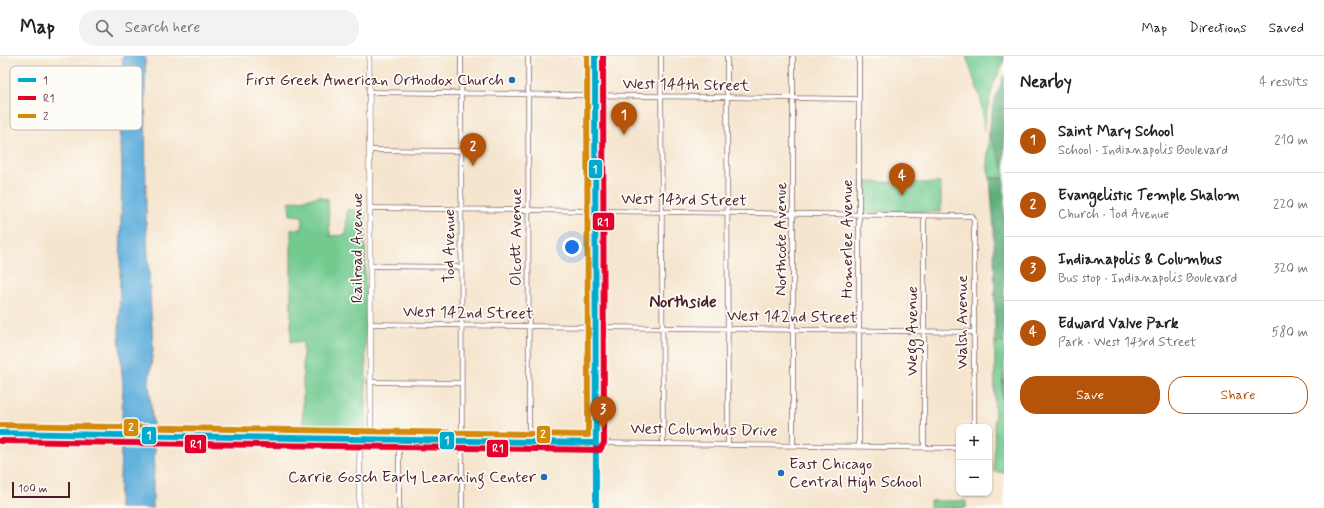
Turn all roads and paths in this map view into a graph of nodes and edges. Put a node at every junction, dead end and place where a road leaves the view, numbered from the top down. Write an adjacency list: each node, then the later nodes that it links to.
1 (370, 56): 9 (street, Railroad Avenue)
2 (461, 56): 10 (street, Tod Avenue)
3 (528, 56): 11 (street, Olcott Avenue)
4 (595, 56): 12 (main road)
5 (662, 56): 13 (street)
6 (727, 56): 14 (street)
7 (793, 56): 15 (street, Northcote Avenue)
8 (859, 56): 16 (street, Homerlee Avenue)
9 (370, 92): 10 (street, West 144th Street); 17 (street, Railroad Avenue)
10 (461, 94): 11 (street, West 144th Street); 18 (street, Tod Avenue)
11 (528, 94): 12 (street, West 144th Street); 21 (street, Olcott Avenue)
12 (595, 96): 13 (street, West 144th Street); 22 (main road)
13 (662, 96): 14 (street, West 144th Street); 23 (street)
14 (727, 97): 15 (street, West 144th Street); 24 (street)
15 (793, 98): 16 (street, West 144th Street); 25 (street, Northcote Avenue)
16 (859, 99): 26 (street, Homerlee Avenue)
17 (370, 150): 18 (street); 19 (street, Railroad Avenue)
18 (461, 151): 20 (street, Tod Avenue)
19 (370, 208): 20 (street, West 143rd Street); 29 (street, Railroad Avenue)
20 (461, 209): 21 (street, West 143rd Street); 30 (street, Tod Avenue)
21 (528, 210): 22 (street, West 143rd Street); 33 (street, Olcott Avenue)
22 (595, 211): 23 (street, West 143rd Street); 34 (main road)
23 (662, 212): 24 (street, West 143rd Street); 35 (street)
24 (728, 213): 25 (street, West 143rd Street); 36 (street)
25 (793, 214): 26 (street, West 143rd Street); 37 (street, Northcote Avenue)
26 (859, 215): 27 (street, West 143rd Street); 38 (street, Homerlee Avenue)
27 (924, 216): 28 (street, West 143rd Street); 39 (street, Wegg Avenue)
28 (974, 217): 40 (street, Walsh Avenue)
29 (370, 266): 30 (street); 31 (street, Railroad Avenue)
30 (461, 267): 32 (street, Tod Avenue)
31 (370, 324): 32 (street, West 142nd Street); 41 (street, Railroad Avenue)
32 (462, 325): 33 (street, West 142nd Street); 42 (street, Tod Avenue)
33 (528, 326): 34 (street, West 142nd Street); 49 (street, Olcott Avenue)
34 (596, 327): 35 (street, West 142nd Street); 50 (main road)
35 (662, 327): 36 (street, West 142nd Street); 51 (street)
36 (728, 329): 37 (street, West 142nd Street); 52 (street)
37 (794, 329): 38 (street, West 142nd Street); 53 (street, Northcote Avenue)
38 (859, 330): 39 (street, West 142nd Street); 54 (street, Homerlee Avenue)
39 (924, 331): 40 (street, West 142nd Street); 55 (street, Wegg Avenue)
40 (974, 332): 43 (street, Walsh Avenue)
41 (370, 382): 42 (street); 46 (street, Railroad Avenue)
42 (462, 383): 48 (street, Tod Avenue)
43 (974, 424)
44 (0, 433): 45 (main road, West Columbus Drive)
45 (360, 439): 46 (main road, West Columbus Drive); 57 (street)
46 (371, 439): 47 (main road, West Columbus Drive)
47 (399, 440): 48 (main road, West Columbus Drive); 58 (street)
48 (462, 441): 49 (main road, West Columbus Drive); 59 (street, Tod Avenue)
49 (529, 442): 50 (main road, West Columbus Drive)
50 (596, 442): 51 (street, West Columbus Drive); 60 (main road)
51 (662, 444): 52 (street, West Columbus Drive)
52 (728, 444): 53 (street, West Columbus Drive)
53 (794, 445): 54 (street, West Columbus Drive)
54 (859, 446): 55 (street, West Columbus Drive)
55 (924, 447): 56 (street, West Columbus Drive)
56 (956, 448)
57 (359, 508)
58 (399, 508)
59 (462, 508)
60 (596, 508)

